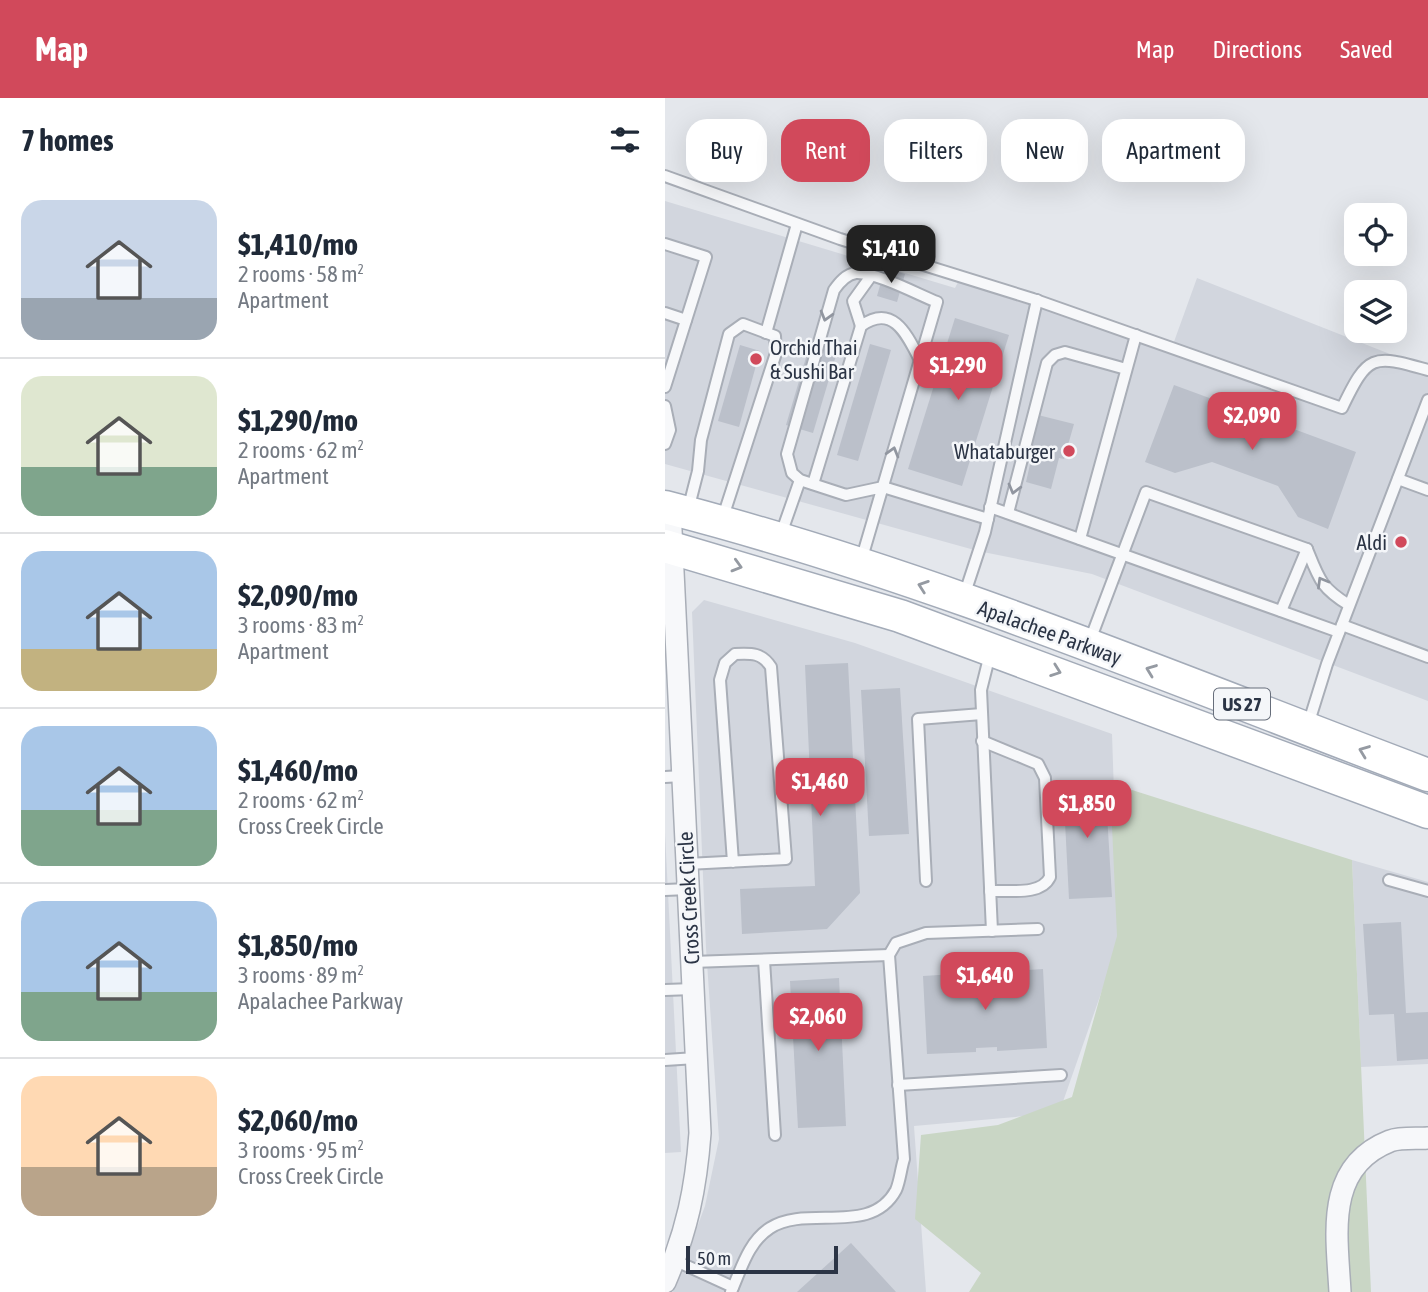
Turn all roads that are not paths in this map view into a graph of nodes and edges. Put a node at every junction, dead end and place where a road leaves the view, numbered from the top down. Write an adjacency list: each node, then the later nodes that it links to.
1 (665, 176): 2 (lane)
2 (797, 224): 5 (lane); 9 (lane)
3 (665, 244): 7 (lane)
4 (871, 275): 8 (lane); 11 (lane); 19 (lane, one-way to 19)
5 (1037, 300): 10 (lane); 24 (lane)
6 (665, 313): 7 (lane)
7 (686, 320): 14 (lane)
8 (861, 326): 11 (lane); 20 (lane)
9 (766, 333): 23 (lane); 26 (lane)
10 (1136, 335): 12 (lane); 13 (lane)
11 (920, 360): 21 (lane, one-way to 11)
12 (1126, 369): 25 (lane, one-way to 25); 27 (lane)
13 (1428, 370)
14 (665, 387)
15 (1428, 400): 18 (lane)
16 (665, 406): 17 (lane)
17 (665, 444)
18 (1398, 479): 22 (lane); 34 (lane)
19 (800, 480): 20 (lane); 28 (lane)
20 (813, 484): 21 (lane)
21 (883, 487): 24 (lane); 32 (lane)
22 (1428, 490)
23 (674, 510): 26 (main road, Apalachee Parkway / US 27); 29 (street, Cross Creek Circle)
24 (989, 513): 25 (lane); 33 (lane)
25 (1008, 513): 27 (lane)
26 (721, 523): 28 (main road, Apalachee Parkway / US 27)
27 (1080, 539): 31 (lane)
28 (779, 540): 32 (main road, Apalachee Parkway / US 27)
29 (668, 547): 38 (main road, Apalachee Parkway / US 27, one-way to 38); 40 (street, Cross Creek Circle)
30 (1307, 548): 31 (lane); 34 (lane, one-way to 30); 35 (lane)
31 (1123, 553): 35 (lane); 37 (lane)
32 (860, 564): 33 (main road, Apalachee Parkway / US 27, one-way to 32)
33 (962, 600): 37 (main road, Apalachee Parkway / US 27)
34 (1349, 605): 36 (lane)
35 (1282, 611): 36 (lane)
36 (1340, 629): 39 (lane); 42 (lane)
37 (1088, 646): 42 (main road, Apalachee Parkway / US 27, one-way to 37)
38 (992, 648): 41 (lane); 46 (main road, Apalachee Parkway / US 27, one-way to 46)
39 (1428, 657)
40 (672, 709): 45 (street, Cross Creek Circle)
41 (982, 714): 43 (lane); 50 (lane)
42 (1307, 729): 44 (main road, Apalachee Parkway / US 27, one-way to 42)
43 (982, 741): 53 (lane); 53 (lane)
44 (1428, 775)
45 (674, 776): 48 (street, Cross Creek Circle)
46 (1428, 812)
47 (733, 862): 47 (lane); 48 (lane)
48 (687, 864): 51 (street, Cross Creek Circle)
49 (1389, 880): 54 (lane)
50 (926, 881)
51 (688, 889): 52 (lane); 59 (street, Cross Creek Circle)
52 (665, 890)
53 (990, 891): 56 (lane)
54 (1428, 891)
55 (1038, 929): 56 (lane)
56 (992, 931): 57 (lane)
57 (889, 955): 58 (lane); 65 (lane)
58 (764, 960): 59 (lane); 66 (lane)
59 (692, 962): 60 (street, Cross Creek Circle)
60 (693, 989): 61 (lane); 62 (street, Cross Creek Circle)
61 (665, 990)
62 (696, 1058): 63 (lane); 68 (street, Cross Creek Circle)
63 (665, 1060)
64 (1061, 1075): 65 (lane)
65 (898, 1084): 70 (lane)
66 (775, 1135)
67 (1428, 1138): 71 (street)
68 (674, 1260): 69 (street, Cross Creek Circle); 70 (lane)
69 (665, 1282)
70 (732, 1290)
71 (1340, 1292)

